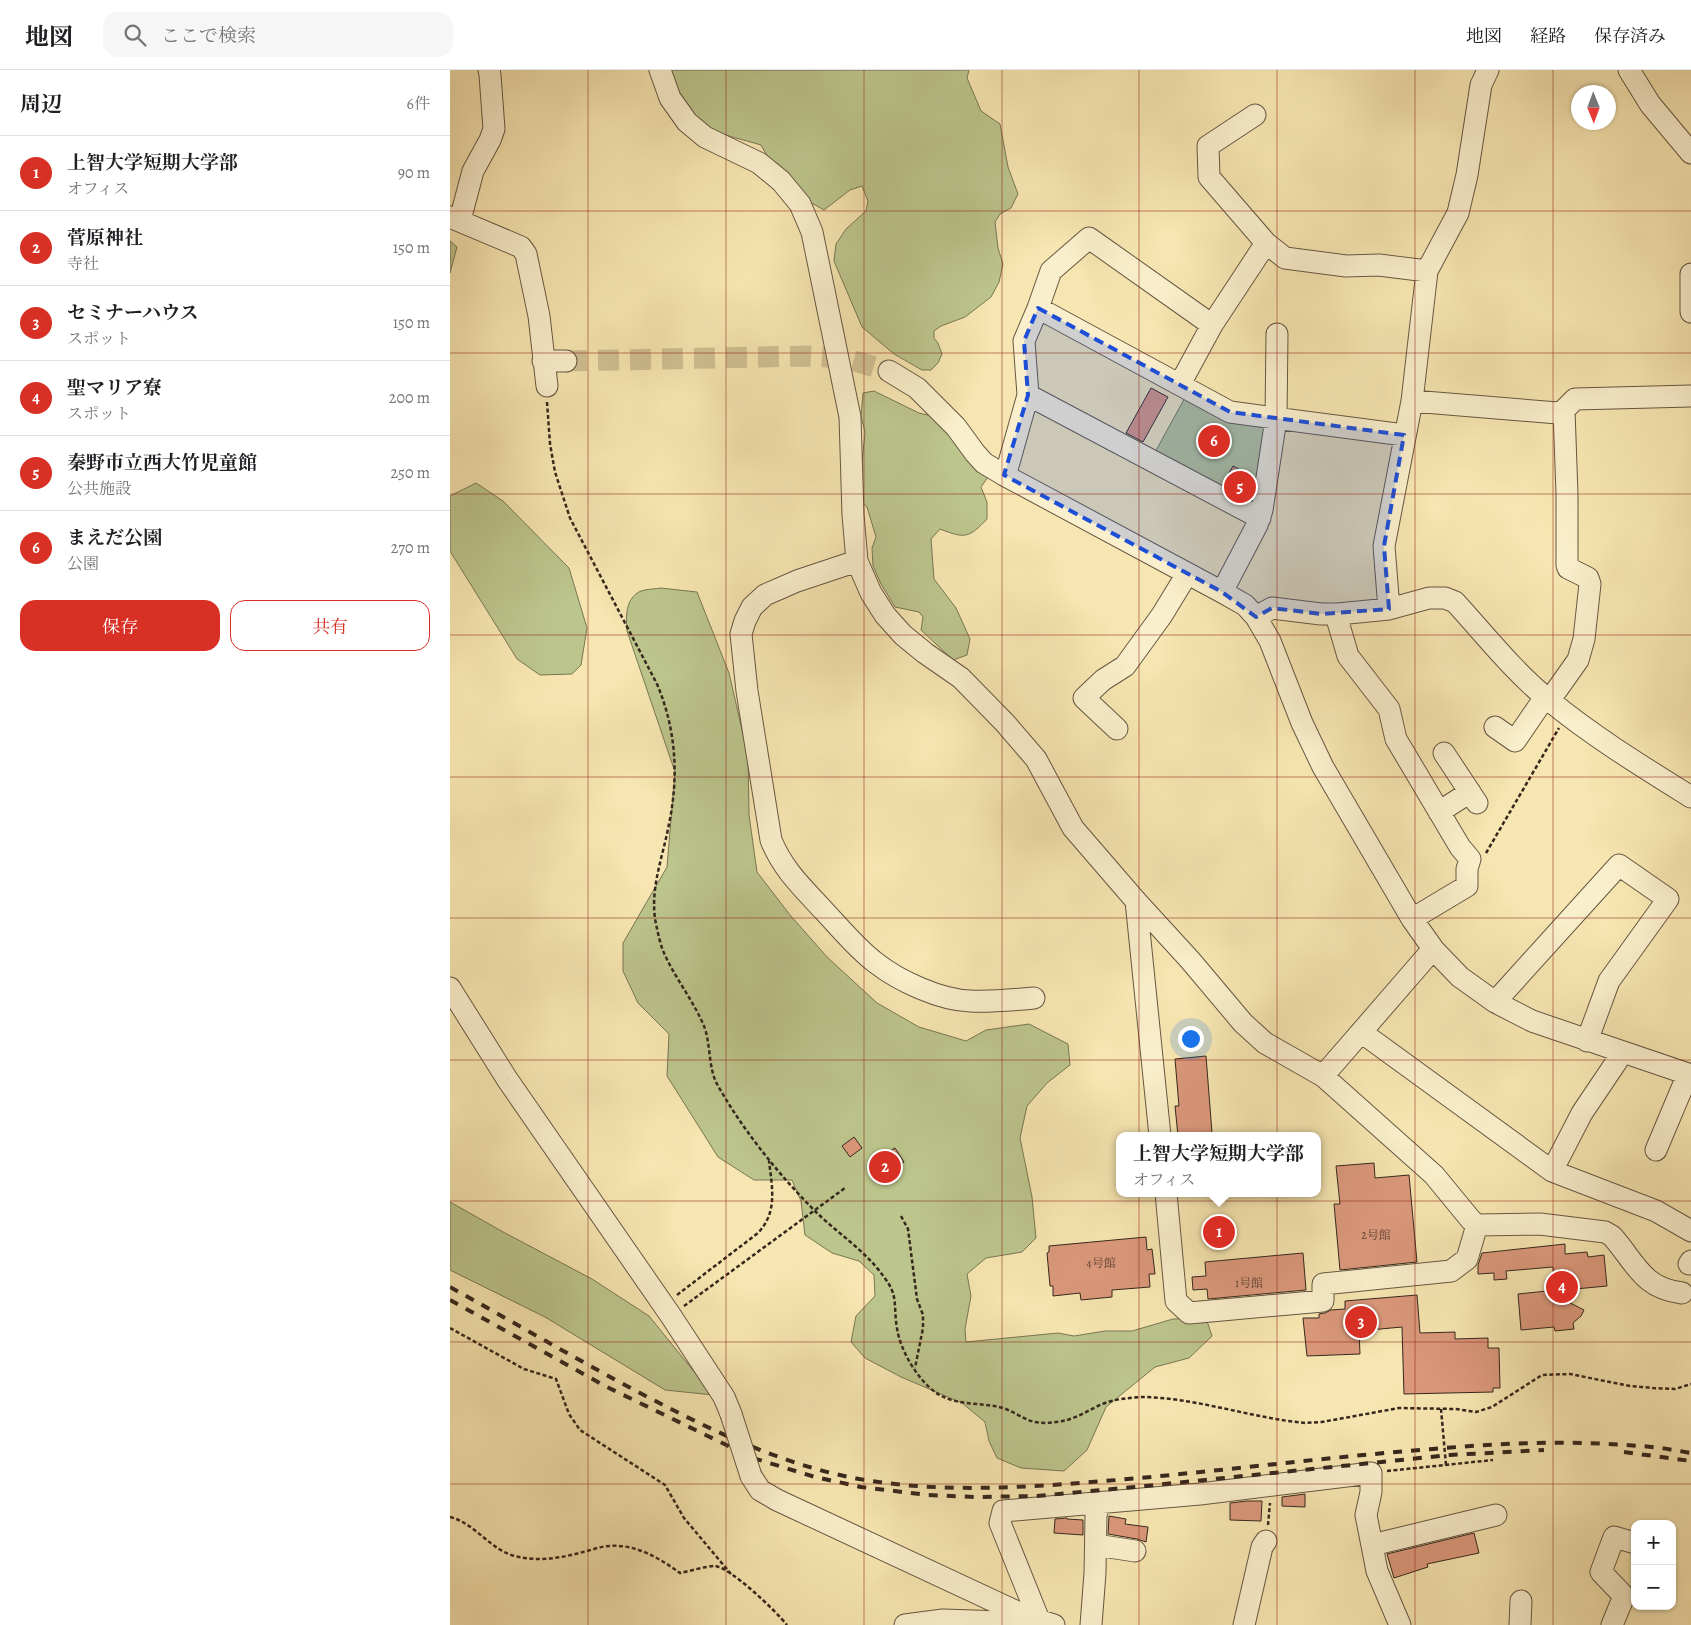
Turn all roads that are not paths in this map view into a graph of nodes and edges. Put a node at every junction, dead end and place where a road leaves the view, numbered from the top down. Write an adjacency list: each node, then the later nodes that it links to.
1 (489, 70): 7 (street)
2 (660, 70): 28 (street)
3 (1488, 70): 9 (street)
4 (1629, 70): 6 (street)
5 (1255, 114): 8 (street)
6 (1691, 153)
7 (455, 218): 15 (street)
8 (1266, 243): 9 (street); 13 (street)
9 (1427, 271): 22 (street)
10 (1691, 274): 12 (street)
11 (1038, 308): 13 (street); 18 (street); 20 (street)
12 (1691, 312)
13 (1212, 325): 18 (street)
14 (1277, 334): 24 (street)
15 (543, 361): 16 (street); 19 (street)
16 (566, 361)
17 (889, 372): 26 (street)
18 (1180, 384): 24 (street)
19 (547, 386)
20 (1028, 395): 26 (street); 27 (street)
21 (1691, 396): 23 (street)
22 (1412, 401): 23 (street); 25 (street)
23 (1564, 410): 34 (street)
24 (1276, 419): 25 (street); 27 (street)
25 (1404, 435): 31 (street)
26 (1004, 475): 29 (street)
27 (1260, 518): 30 (street)
28 (858, 561): 40 (street); 46 (street)
29 (1187, 574): 30 (street); 36 (street)
30 (1222, 592): 33 (street)
31 (1389, 609): 32 (street); 34 (street)
32 (1338, 614): 33 (street); 39 (street)
33 (1256, 617): 41 (street)
34 (1548, 699): 35 (street); 38 (street)
35 (1495, 727)
36 (1117, 729)
37 (1444, 753): 39 (street)
38 (1691, 797)
39 (1439, 812): 41 (street)
40 (1136, 901): 42 (street); 44 (street)
41 (1412, 919): 43 (street)
42 (1172, 941): 44 (street); 52 (street)
43 (1434, 950): 47 (street); 48 (street)
44 (1142, 952): 53 (street)
45 (450, 988): 68 (street, bridge)
46 (1034, 998)
47 (1495, 1002): 49 (street); 49 (street)
48 (1361, 1032): 52 (street); 55 (street)
49 (1588, 1041): 50 (street)
50 (1621, 1052): 51 (street); 55 (street)
51 (1689, 1075): 54 (street)
52 (1323, 1076): 57 (street)
53 (1160, 1132)
54 (1656, 1150)
55 (1552, 1171): 58 (street)
56 (1166, 1197): 57 (street)
57 (1477, 1225): 59 (street)
58 (1691, 1231)
59 (1682, 1293)
60 (1099, 1503): 64 (street); 65 (street); 68 (street)
61 (1486, 1523): 64 (street)
62 (1266, 1541): 71 (street)
63 (1631, 1542): 74 (street)
64 (1372, 1545): 72 (street)
65 (1096, 1546): 66 (street); 70 (street)
66 (1135, 1551)
67 (1521, 1601): 73 (street)
68 (1036, 1622): 69 (street)
69 (905, 1625)
70 (1092, 1625)
71 (1244, 1625)
72 (1400, 1625)
73 (1520, 1625)
74 (1612, 1625)

